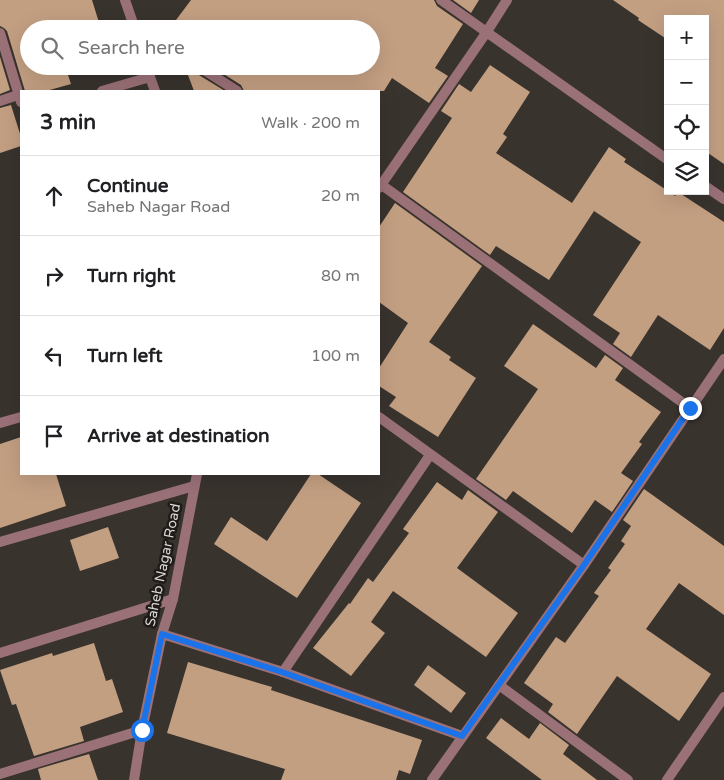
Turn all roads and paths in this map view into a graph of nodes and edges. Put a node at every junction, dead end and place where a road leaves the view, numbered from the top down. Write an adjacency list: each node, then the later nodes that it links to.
1 (125, 0): 4 (street)
2 (441, 0): 6 (street)
3 (507, 0): 6 (street)
4 (133, 20)
5 (0, 32): 12 (street)
6 (486, 33): 14 (street); 15 (street)
7 (212, 75): 11 (street)
8 (150, 77): 9 (street); 10 (street)
9 (105, 90)
10 (155, 90)
11 (235, 90)
12 (20, 98): 13 (street)
13 (0, 102)
14 (664, 157)
15 (380, 185): 19 (street)
16 (709, 189): 17 (street)
17 (724, 199)
18 (724, 359): 19 (street)
19 (690, 408): 27 (street)
20 (20, 417): 22 (street)
21 (380, 418): 23 (street)
22 (0, 423)
23 (430, 455): 27 (street); 31 (street)
24 (197, 475): 25 (street, Saheb Nagar Road)
25 (194, 486): 26 (street); 28 (street, Saheb Nagar Road)
26 (0, 542)
27 (584, 565): 32 (street)
28 (173, 599): 29 (street, Saheb Nagar Road); 30 (street)
29 (162, 634): 31 (street); 34 (street, Saheb Nagar Road)
30 (0, 653)
31 (282, 672): 35 (street)
32 (499, 685): 35 (street); 39 (street)
33 (724, 697): 40 (street)
34 (142, 730): 36 (street); 37 (street, Saheb Nagar Road)
35 (462, 736): 38 (street)
36 (0, 774)
37 (134, 780)
38 (432, 780)
39 (628, 780)
40 (667, 780)

